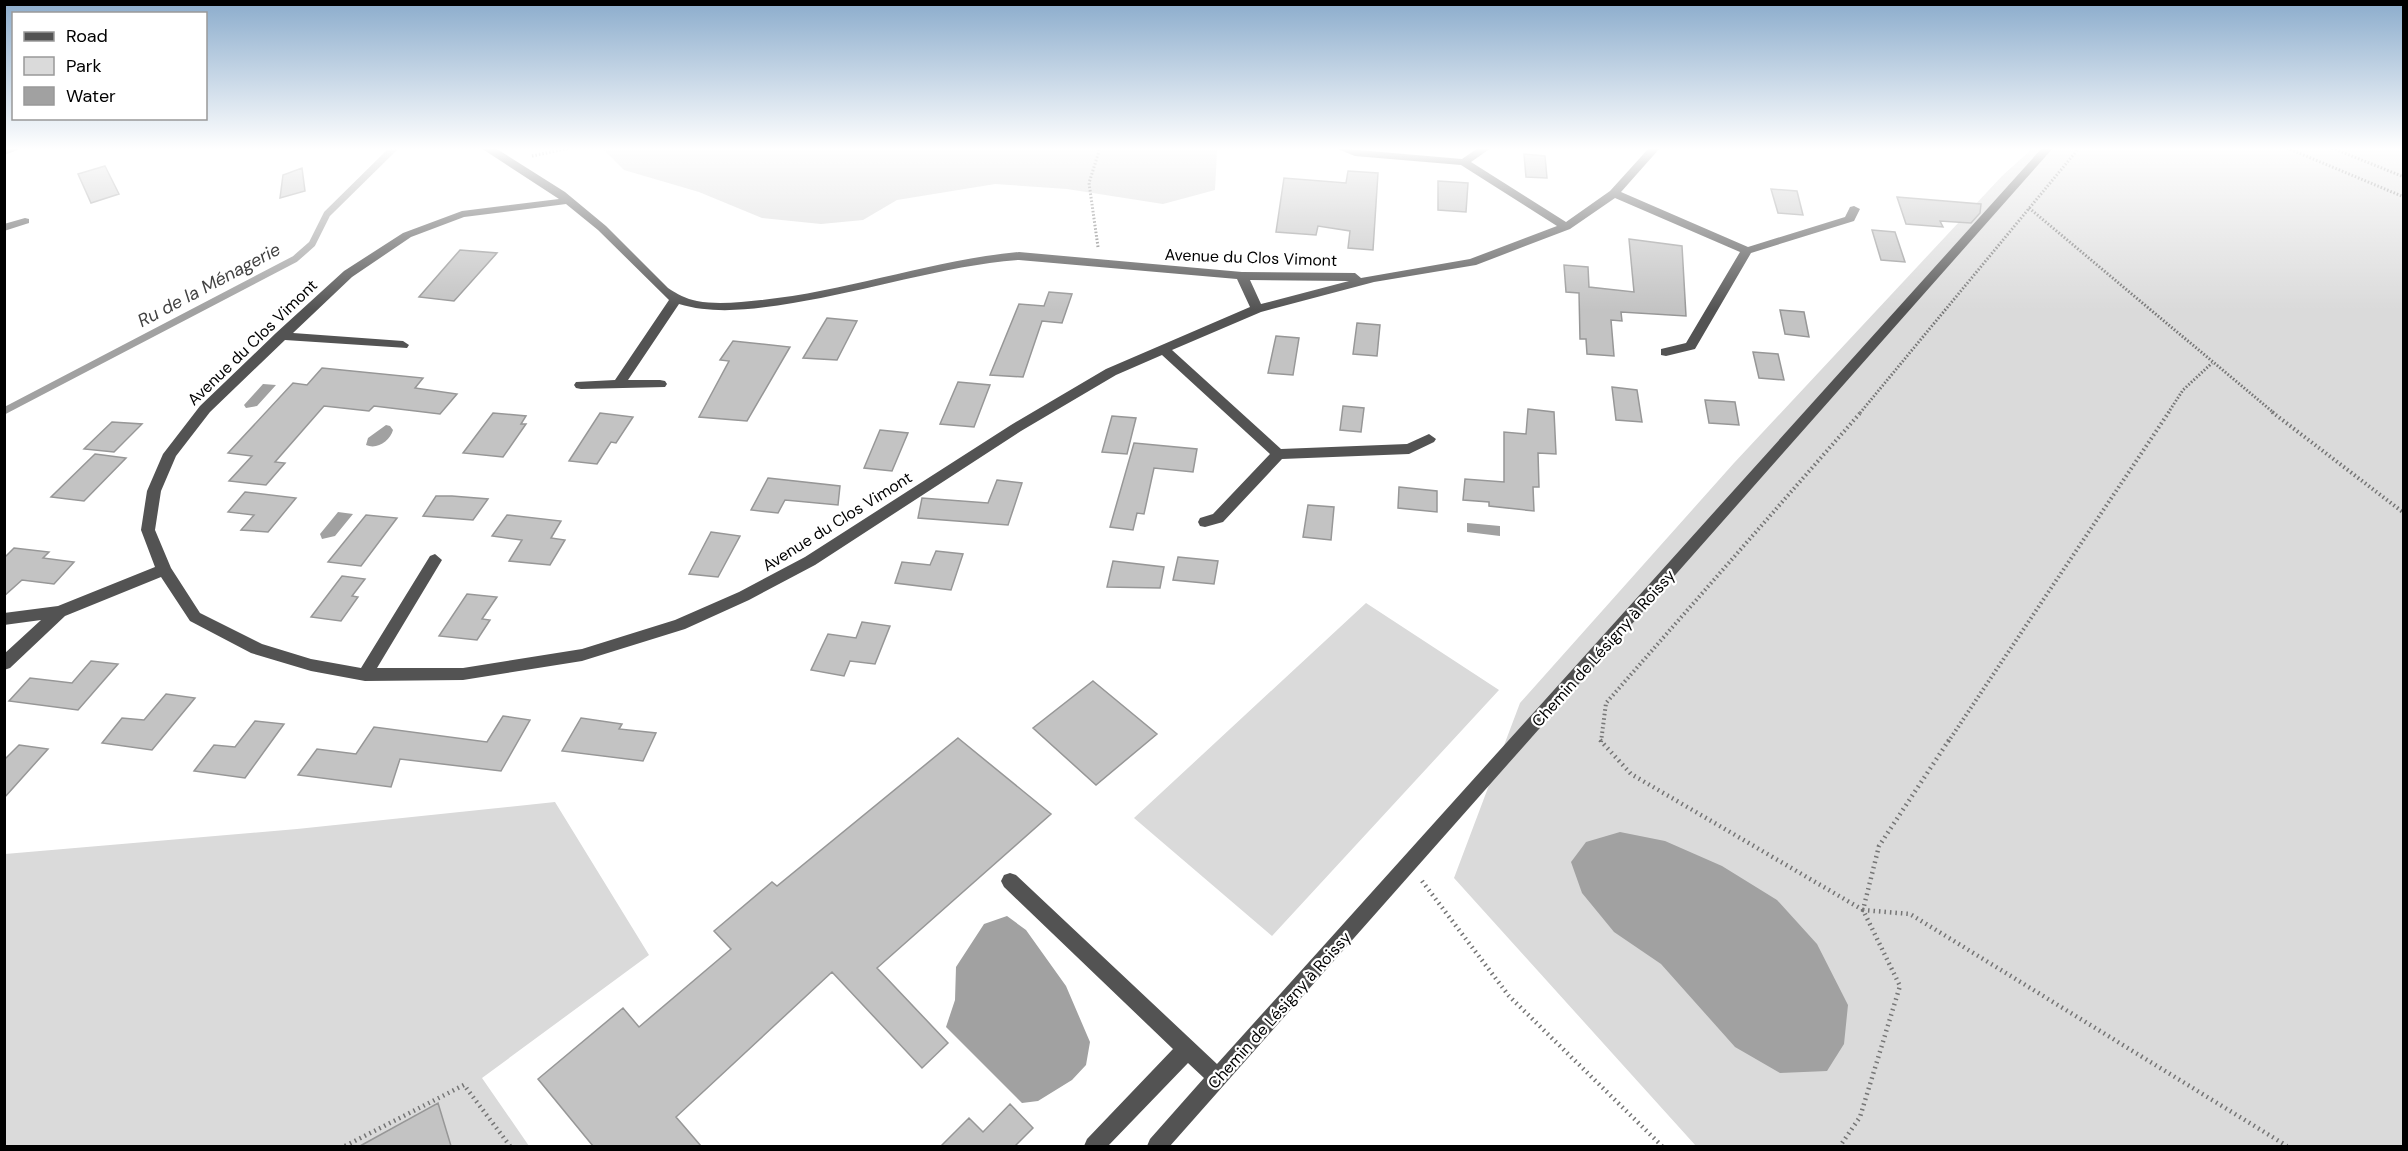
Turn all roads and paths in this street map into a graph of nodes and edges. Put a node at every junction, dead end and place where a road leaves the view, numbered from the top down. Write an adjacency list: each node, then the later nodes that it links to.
1 (561, 202): 20 (street, Avenue du Clos Vimont)
2 (568, 202): 18 (street)
3 (1092, 202): 15 (path)
4 (1526, 202): 12 (street)
5 (1602, 202): 12 (street, Avenue du Clos Vimont)
6 (1634, 202): 14 (street)
7 (2000, 202): 38 (street, Chemin de Lésigny à Roissy)
8 (2034, 202): 9 (path)
9 (2029, 208): 24 (path); 40 (path)
10 (1854, 209): 14 (street)
11 (25, 221): 13 (street)
12 (1566, 227): 17 (street, Avenue du Clos Vimont)
13 (4, 228)
14 (1747, 251): 23 (street)
15 (1100, 264): 16 (street, Avenue du Clos Vimont); 18 (street, Avenue du Clos Vimont)
16 (1242, 276): 17 (street, Avenue du Clos Vimont); 19 (street)
17 (1373, 278): 19 (street, Avenue du Clos Vimont)
18 (675, 300): 25 (street)
19 (1257, 309): 22 (street, Avenue du Clos Vimont)
20 (280, 336): 21 (street); 33 (street, Avenue du Clos Vimont)
21 (403, 345)
22 (1163, 349): 29 (street); 37 (street, Avenue du Clos Vimont)
23 (1666, 352)
24 (2212, 363): 30 (path); 40 (path)
25 (620, 382): 26 (street); 27 (street)
26 (660, 384)
27 (581, 385)
28 (1429, 440): 29 (street)
29 (1278, 454): 31 (street)
30 (2403, 513)
31 (1205, 522)
32 (435, 560): 37 (street)
33 (164, 570): 34 (street); 37 (street, Avenue du Clos Vimont)
34 (60, 612): 35 (street); 36 (street)
35 (4, 619)
36 (4, 664)
37 (365, 675)
38 (1409, 865): 42 (street, Chemin de Lésigny à Roissy); 47 (path)
39 (1010, 881): 41 (street)
40 (1863, 910): 48 (path); 49 (path)
41 (1187, 1049): 42 (street); 45 (street)
42 (1218, 1078): 46 (street, Chemin de Lésigny à Roissy)
43 (345, 1146): 44 (path)
44 (510, 1146)
45 (1094, 1146)
46 (1157, 1146)
47 (1662, 1146)
48 (1840, 1146)
49 (2287, 1146)

